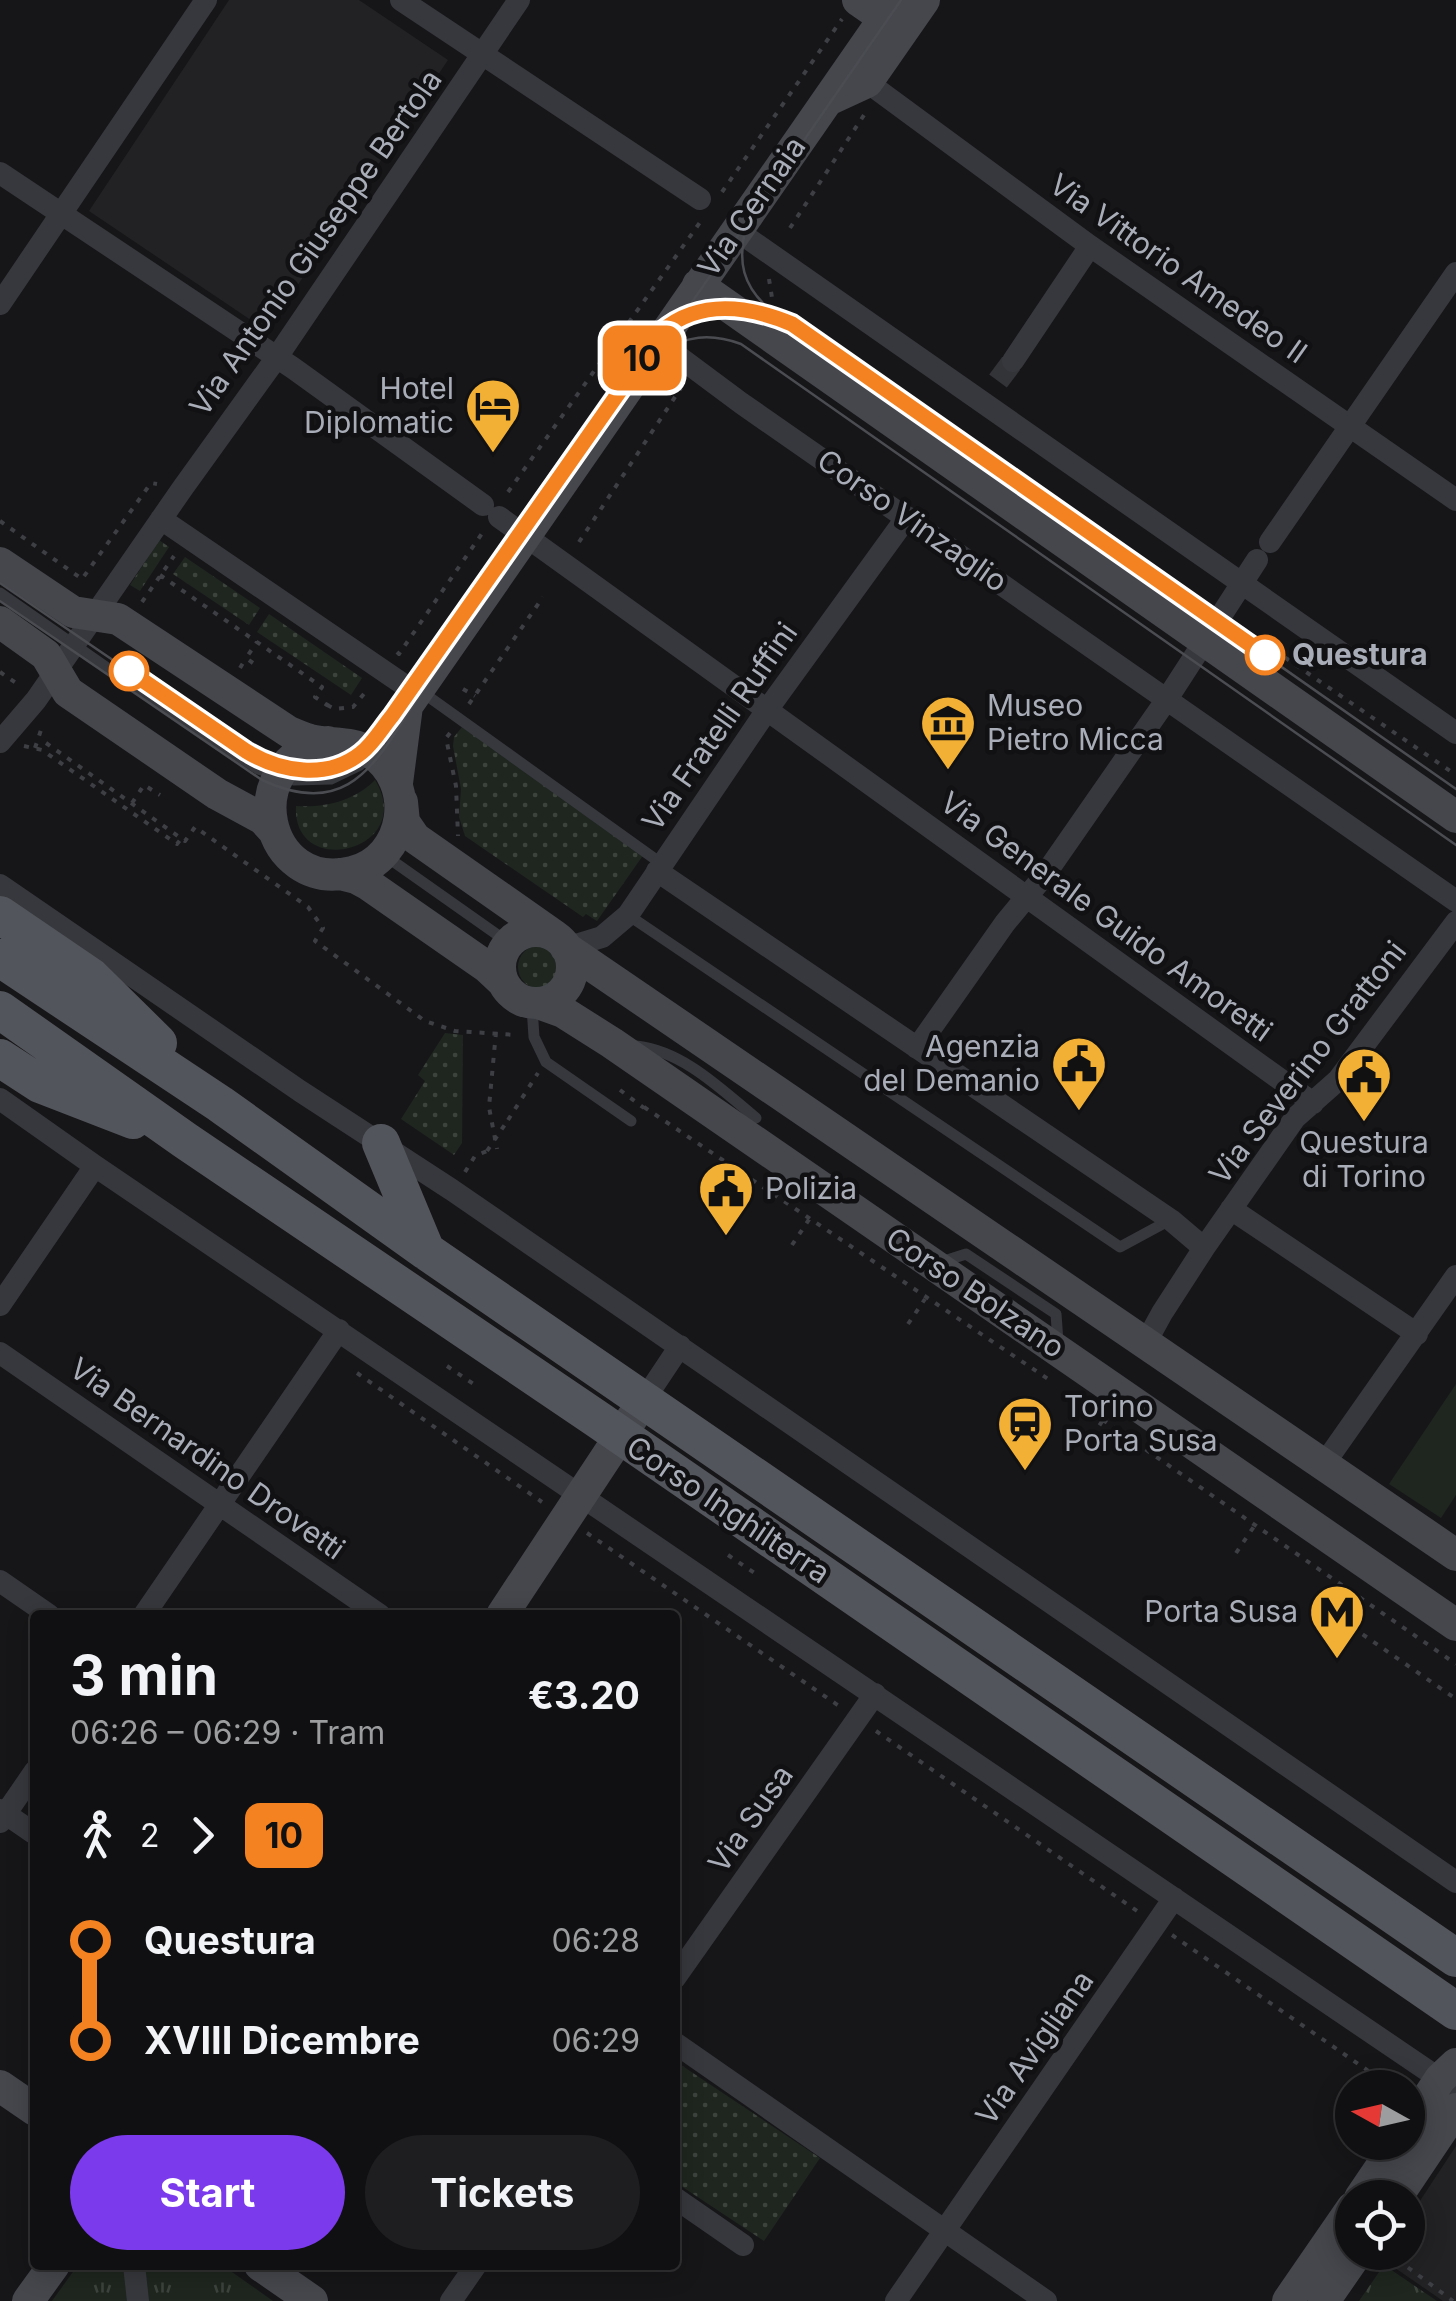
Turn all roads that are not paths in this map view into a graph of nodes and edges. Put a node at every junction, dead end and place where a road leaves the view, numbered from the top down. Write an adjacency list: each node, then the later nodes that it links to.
1 (206, 0): 11 (street)
2 (401, 0): 6 (street)
3 (520, 0): 6 (street, Via Antonio Giuseppe Bertola)
4 (924, 0): 7 (street)
5 (870, 10): 8 (street, Via Cernaia)
6 (477, 52): 10 (street); 18 (street, Via Antonio Giuseppe Bertola)
7 (874, 86): 8 (street); 13 (street, Via Vittorio Amedeo II)
8 (824, 102): 12 (street, Via Cernaia)
9 (0, 172): 11 (street, Via Generale Guido Amoretti)
10 (708, 204)
11 (61, 214): 16 (street); 18 (street, Via Generale Guido Amoretti)
12 (736, 230): 15 (street, Via Cernaia); 21 (street)
13 (1090, 246): 19 (street); 22 (street, Via Vittorio Amedeo II)
14 (1456, 274): 22 (street)
15 (698, 285): 17 (street, Via Cernaia); 32 (street)
16 (0, 304)
17 (659, 342): 24 (street, Corso Vinzaglio); 26 (street, Via Cernaia)
18 (277, 357): 25 (street, Via Antonio Giuseppe Bertola); 26 (street, Via Generale Guido Amoretti)
19 (1013, 361)
20 (998, 382): 21 (street)
21 (983, 402): 28 (street)
22 (1350, 426): 23 (street, Via Vittorio Amedeo II); 28 (street)
23 (1456, 500)
24 (906, 517): 35 (street, Corso Vinzaglio); 36 (street, Via Fratelli Ruffini)
25 (161, 519): 30 (street, Via Antonio Giuseppe Bertola); 34 (street)
26 (499, 520): 34 (street, Via Cernaia); 36 (street, Via Generale Guido Amoretti)
27 (0, 563): 30 (street)
28 (1242, 582): 32 (street); 37 (street)
29 (0, 593): 33 (lane)
30 (94, 615): 33 (street, Via Antonio Giuseppe Bertola); 38 (street)
31 (0, 622): 33 (street)
32 (1213, 627): 35 (street); 44 (street)
33 (64, 658): 39 (street, Via Antonio Giuseppe Bertola); 41 (lane); 45 (street)
34 (414, 696): 38 (street, Via Cernaia); 40 (lane); 43 (street, Via Cernaia); 47 (lane)
35 (1167, 699): 50 (street); 51 (street, Corso Vinzaglio)
36 (767, 710): 47 (street, Via Fratelli Ruffini); 50 (street, Via Generale Guido Amoretti)
37 (1456, 733)
38 (333, 742): 40 (street); 42 (street, Via Cernaia)
39 (11, 744)
40 (371, 753): 42 (lane); 43 (street)
41 (245, 760): 42 (lane); 42 (lane); 45 (lane)
42 (285, 767): 45 (street)
43 (399, 791): 46 (street, Via Cernaia); 55 (street, Corso Bolzano)
44 (1456, 817)
45 (271, 822): 48 (street)
46 (383, 854): 48 (street); 56 (lane)
47 (660, 867): 53 (street, Via Fratelli Ruffini); 62 (street)
48 (340, 874): 58 (street)
49 (0, 885): 70 (street)
50 (1028, 897): 62 (street); 65 (street, Via Generale Guido Amoretti)
51 (1456, 901)
52 (0, 915): 66 (main road)
53 (628, 915): 55 (street, Via Fratelli Ruffini); 73 (lane)
54 (1456, 922): 65 (street, Via Severino Grattoni)
55 (561, 942): 56 (street); 59 (street); 80 (street, Corso Bolzano)
56 (509, 943): 58 (street)
57 (0, 958): 66 (main road, Corso Inghilterra)
58 (503, 982): 59 (street)
59 (535, 1003): 61 (street, Corso Bolzano); 68 (lane)
60 (0, 1010): 69 (main road, Corso Inghilterra)
61 (612, 1044): 67 (lane); 84 (street, Corso Bolzano)
62 (917, 1048): 73 (street)
63 (0, 1058): 69 (main road)
64 (0, 1099): 71 (street)
65 (1313, 1103): 72 (street, Via Severino Grattoni)
66 (220, 1104): 75 (main road, Corso Inghilterra)
67 (756, 1118)
68 (631, 1120)
69 (186, 1141): 85 (main road, Corso Inghilterra)
70 (381, 1143): 75 (main road); 81 (street)
71 (94, 1166): 77 (street); 79 (street)
72 (1231, 1209): 74 (street, Via Severino Grattoni); 78 (street)
73 (1171, 1220): 74 (street)
74 (1204, 1248): 80 (street, Via Severino Grattoni)
75 (426, 1251): 83 (main road, Corso Inghilterra)
76 (1456, 1276): 78 (street)
77 (0, 1304)
78 (1417, 1334): 86 (street)
79 (333, 1339): 87 (street); 88 (street)
80 (1145, 1344): 84 (street); 86 (street, Corso Bolzano)
81 (680, 1346): 83 (street); 100 (street)
82 (0, 1353): 87 (street, Via Bernardino Drovetti)
83 (644, 1400): 85 (street); 102 (main road, Corso Inghilterra)
84 (1109, 1405): 95 (street, Corso Bolzano)
85 (620, 1436): 88 (street); 104 (main road, Corso Inghilterra)
86 (1324, 1464): 89 (street, Corso Bolzano)
87 (220, 1505): 92 (street); 93 (street, Via Bernardino Drovetti)
88 (574, 1507): 94 (street); 96 (street)
89 (1456, 1555)
90 (0, 1580): 91 (street)
91 (42, 1610)
92 (147, 1610)
93 (373, 1610)
94 (505, 1610)
95 (1456, 1626)
96 (875, 1694): 101 (street); 103 (street, Via Susa)
97 (30, 1778): 98 (street)
98 (2, 1815): 99 (street)
99 (30, 1831)
100 (1456, 1882)
101 (1174, 1898): 106 (street); 113 (street, Via Avigliana)
102 (1456, 1958)
103 (680, 1971)
104 (1456, 2011)
105 (680, 2046): 113 (street)
106 (1451, 2078): 109 (street)
107 (0, 2086): 108 (street)
108 (30, 2107)
109 (1425, 2108)
110 (1456, 2109): 111 (street)
111 (1408, 2180)
112 (680, 2201): 115 (street)
113 (945, 2231): 125 (street, Via Avigliana); 126 (street)
114 (1335, 2233): 127 (street)
115 (743, 2245)
116 (50, 2270): 121 (street)
117 (135, 2270): 122 (street)
118 (267, 2270): 123 (street)
119 (473, 2270): 124 (street)
120 (1346, 2270): 128 (street)
121 (28, 2301)
122 (138, 2301)
123 (312, 2301)
124 (451, 2301)
125 (896, 2301)
126 (1046, 2301)
127 (1288, 2301)
128 (1324, 2301)

